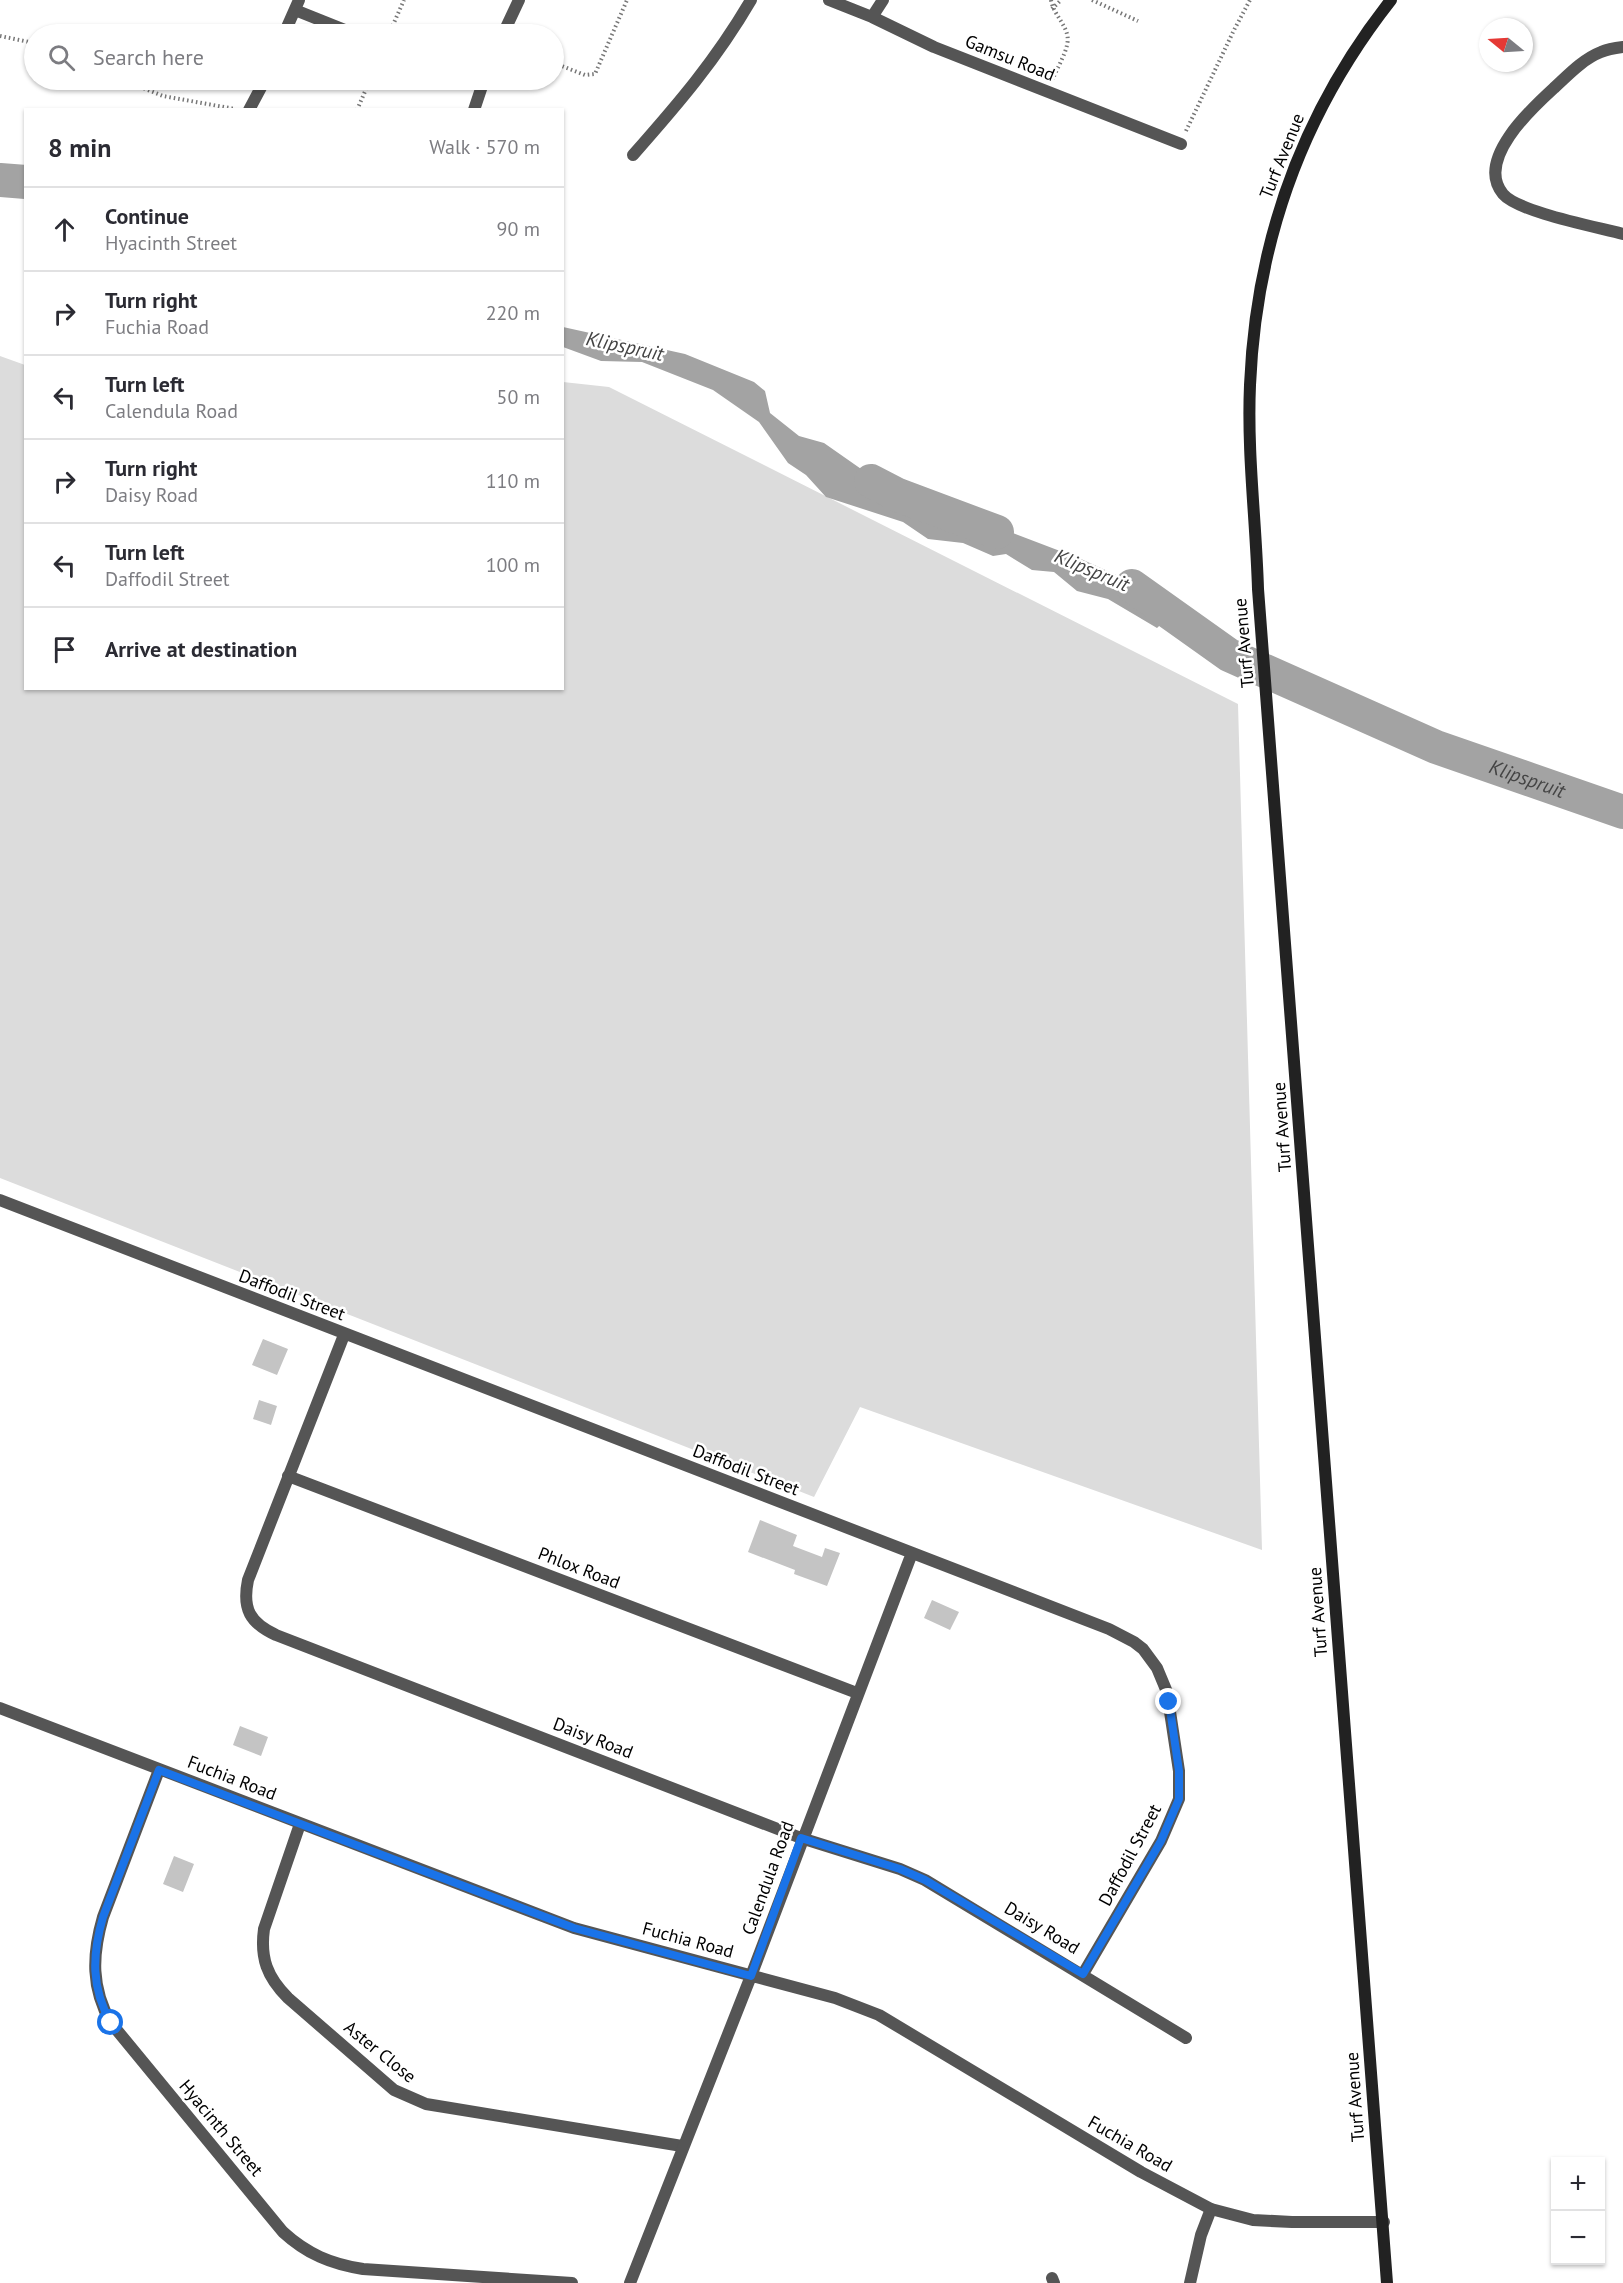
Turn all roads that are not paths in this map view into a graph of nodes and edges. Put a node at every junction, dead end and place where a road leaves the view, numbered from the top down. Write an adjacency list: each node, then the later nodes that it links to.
1 (519, 0): 10 (street)
2 (751, 0): 17 (street)
3 (829, 0): 7 (street, Gamsu Road)
4 (883, 0): 7 (street)
5 (1391, 0): 33 (main road, Turf Avenue)
6 (297, 5): 8 (street); 9 (street)
7 (872, 17): 16 (street, Gamsu Road)
8 (289, 24)
9 (335, 24)
10 (508, 24)
11 (1623, 47): 18 (street)
12 (260, 90): 14 (street)
13 (481, 90): 15 (street)
14 (250, 108)
15 (475, 108)
16 (1181, 144)
17 (633, 155)
18 (1623, 234)
19 (0, 1200): 20 (street, Daffodil Street)
20 (344, 1335): 21 (street, Daisy Road); 22 (street, Daffodil Street)
21 (288, 1476): 23 (street, Phlox Road); 27 (street, Daisy Road)
22 (912, 1552): 23 (street, Calendula Road); 28 (street, Daffodil Street)
23 (857, 1693): 27 (street, Calendula Road)
24 (0, 1708): 25 (street, Fuchia Road)
25 (159, 1770): 26 (street, Fuchia Road); 34 (street, Hyacinth Street)
26 (300, 1824): 29 (street, Fuchia Road); 31 (street, Aster Close)
27 (801, 1838): 28 (street, Daisy Road); 29 (street, Calendula Road)
28 (1083, 1974): 30 (street, Daisy Road)
29 (751, 1976): 31 (street, Calendula Road); 32 (street, Fuchia Road)
30 (1186, 2038)
31 (682, 2146): 35 (street, Calendula Road)
32 (1211, 2209): 33 (street, Fuchia Road); 36 (street)
33 (1384, 2222): 37 (main road, Turf Avenue)
34 (572, 2283)
35 (630, 2283)
36 (1190, 2283)
37 (1387, 2283)

